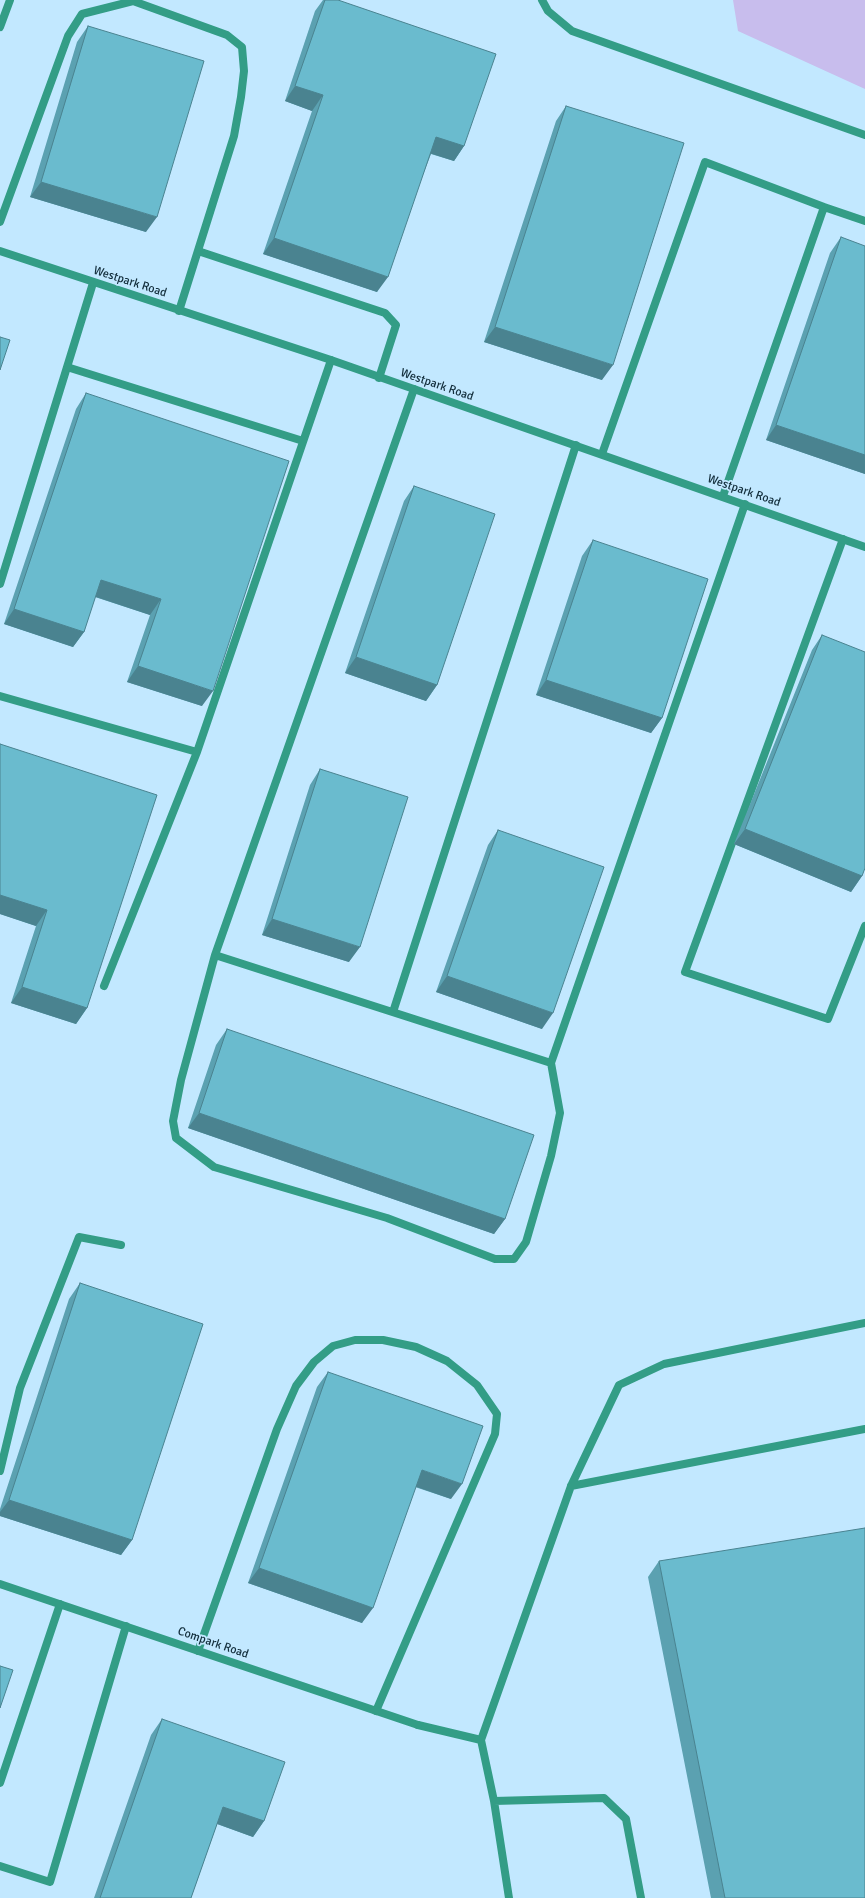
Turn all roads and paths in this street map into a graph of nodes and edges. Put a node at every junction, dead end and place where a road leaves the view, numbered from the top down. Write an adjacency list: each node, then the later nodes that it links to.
1 (10, 0): 3 (street)
2 (542, 0): 4 (street)
3 (0, 28)
4 (865, 135)
5 (824, 207): 6 (street); 18 (street); 19 (street)
6 (865, 221)
7 (0, 222): 9 (street)
8 (0, 251): 10 (street, Westpark Road)
9 (198, 251): 11 (street); 14 (street)
10 (93, 283): 11 (street, Westpark Road); 13 (street)
11 (179, 311): 12 (street, Westpark Road)
12 (331, 360): 14 (street, Westpark Road); 16 (street)
13 (67, 367): 16 (street); 23 (street)
14 (379, 378): 15 (street, Westpark Road)
15 (414, 389): 17 (street, Westpark Road); 27 (street)
16 (303, 441): 25 (street)
17 (576, 445): 18 (street, Westpark Road); 29 (street)
18 (602, 454): 19 (street, Westpark Road)
19 (724, 496): 20 (street, Westpark Road)
20 (745, 504): 21 (street, Westpark Road); 30 (street)
21 (843, 539): 22 (street, Westpark Road); 26 (street)
22 (865, 547)
23 (0, 584)
24 (0, 696): 25 (street)
25 (197, 752): 28 (street)
26 (865, 926)
27 (215, 955): 29 (street); 30 (street)
28 (104, 986)
29 (393, 1012): 30 (street)
30 (551, 1063)
31 (121, 1245): 34 (street)
32 (865, 1323): 35 (street)
33 (865, 1430): 35 (street)
34 (0, 1471)
35 (571, 1486): 41 (street)
36 (0, 1584): 37 (street, Compark Road)
37 (60, 1604): 38 (street, Compark Road); 42 (street)
38 (126, 1626): 39 (street, Compark Road); 44 (street)
39 (198, 1651): 40 (street, Compark Road); 40 (street)
40 (376, 1711): 41 (street, Compark Road)
41 (481, 1740): 43 (street)
42 (0, 1783)
43 (494, 1801): 45 (street); 46 (street)
44 (0, 1866)
45 (509, 1898)
46 (641, 1898)

